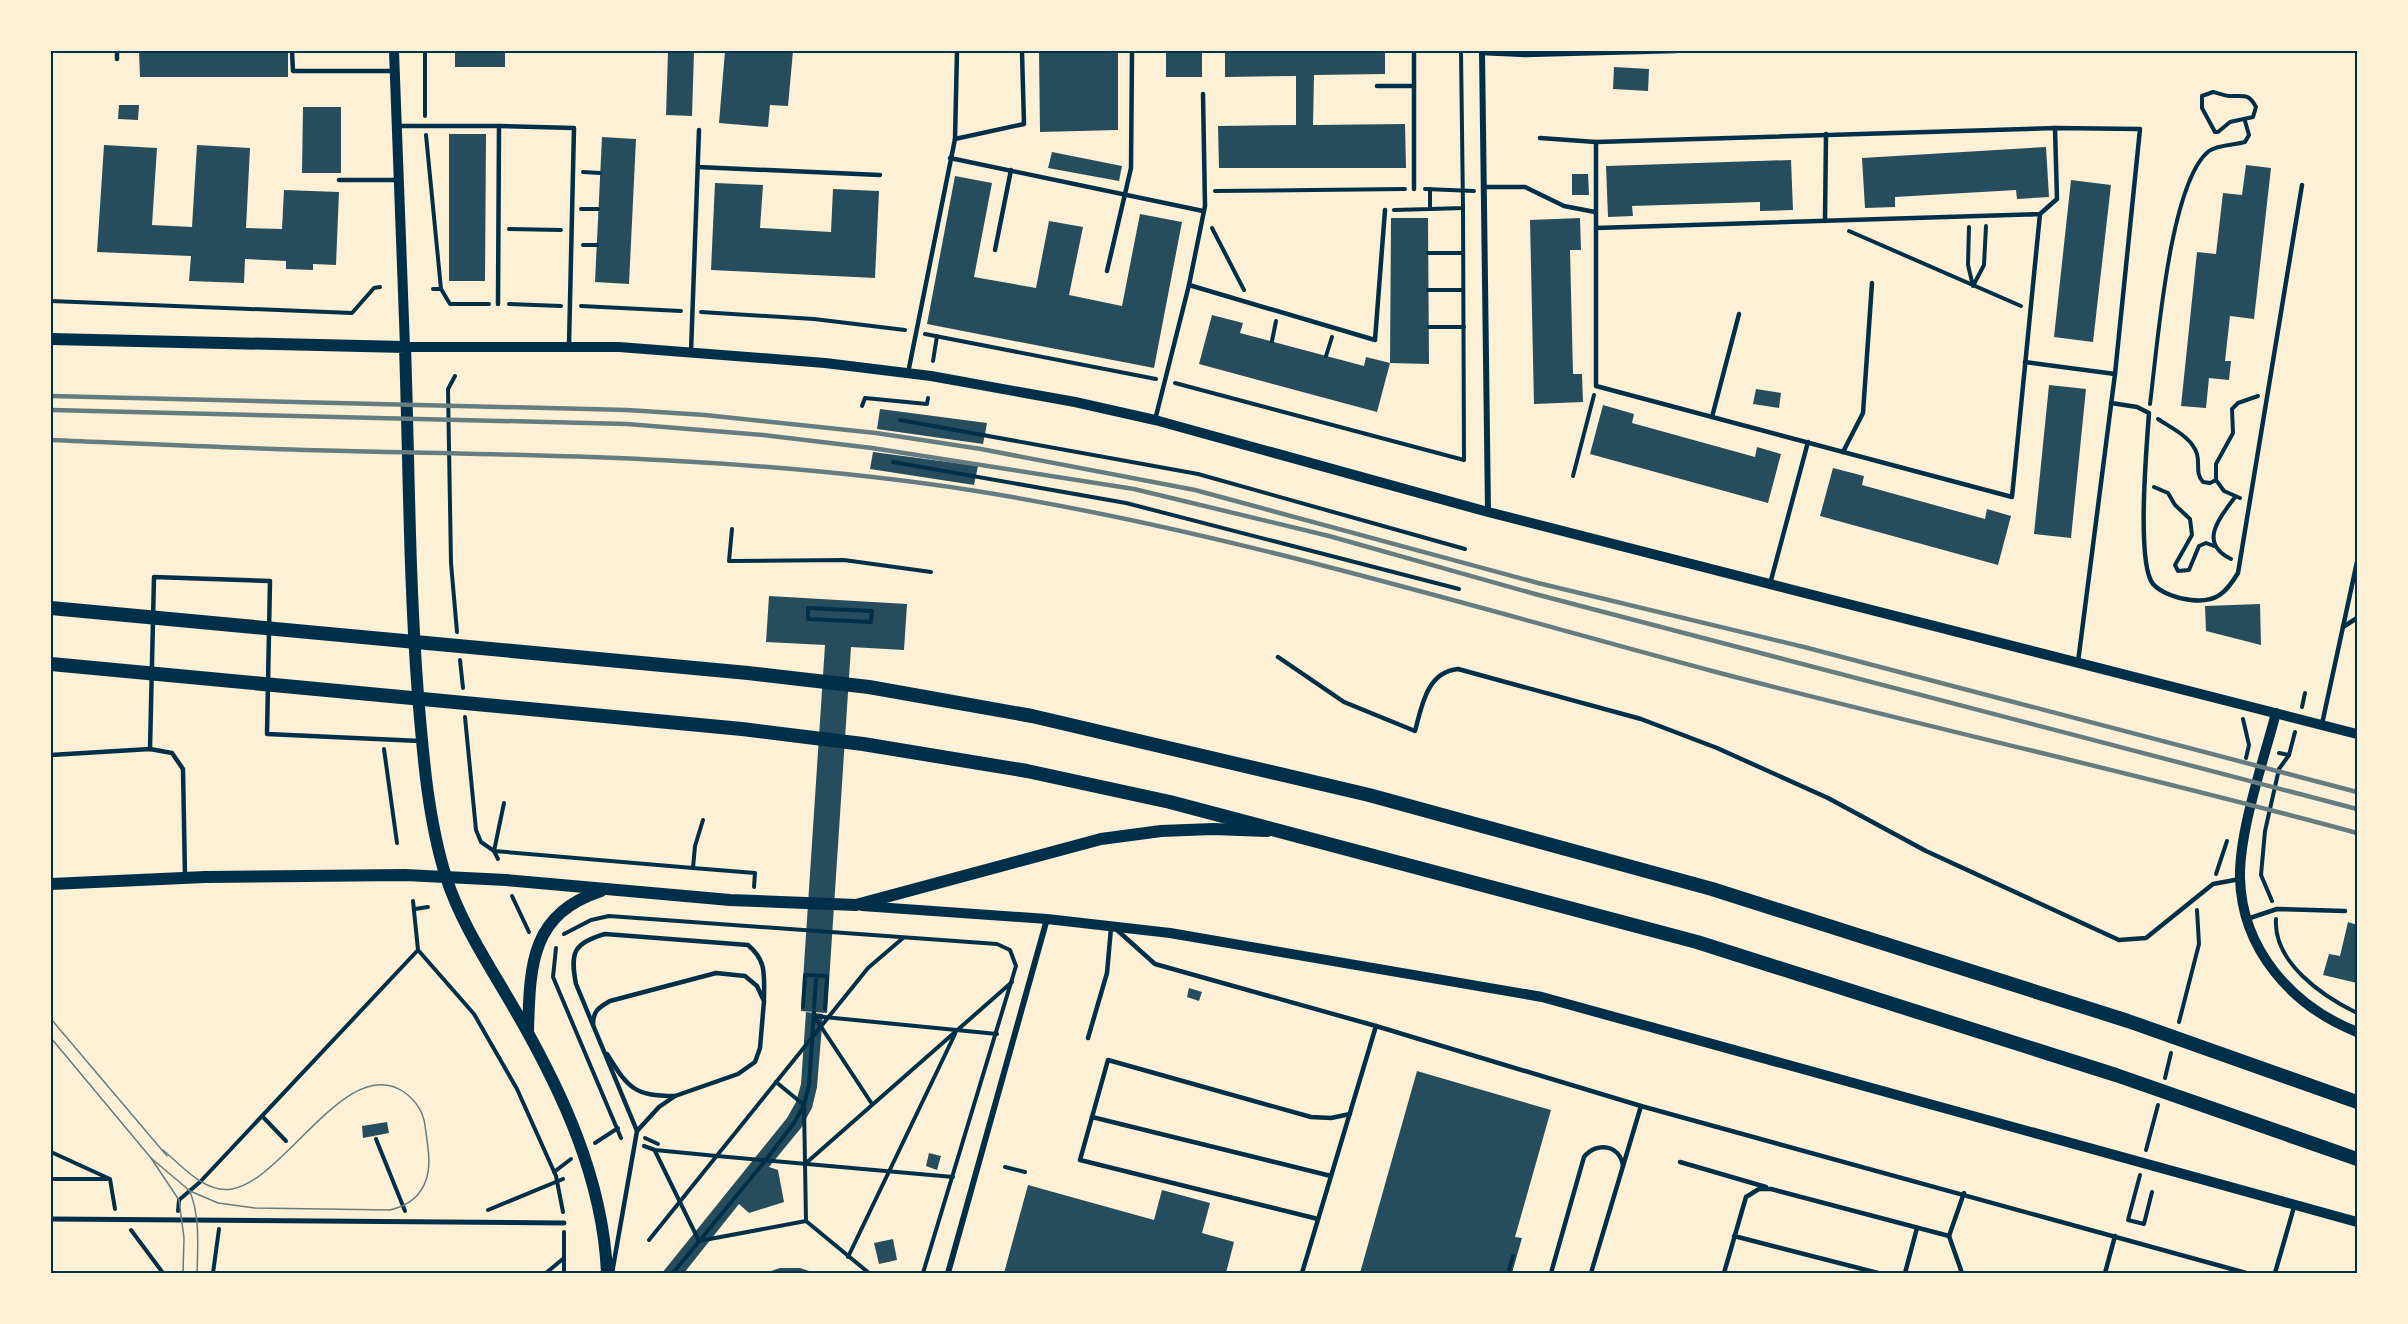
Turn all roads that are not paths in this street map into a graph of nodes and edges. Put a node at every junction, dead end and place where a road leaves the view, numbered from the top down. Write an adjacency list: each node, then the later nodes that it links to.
1 (117, 51): 12 (lane)
2 (292, 51): 13 (lane)
3 (394, 51): 13 (street)
4 (957, 51): 23 (lane)
5 (1132, 51): 34 (lane)
6 (1414, 51): 15 (lane)
7 (1654, 51): 8 (lane); 11 (lane)
8 (1676, 51)
9 (1023, 52): 23 (lane)
10 (1482, 52): 11 (lane); 33 (street)
11 (1612, 53)
12 (117, 59)
13 (394, 71): 17 (street)
14 (1377, 86): 15 (lane)
15 (1414, 86): 32 (lane)
16 (1203, 94): 36 (lane)
17 (396, 126): 18 (lane); 30 (street)
18 (499, 126): 45 (lane); 48 (lane)
19 (2055, 128): 21 (lane); 38 (lane); 53 (lane)
20 (699, 130): 26 (lane)
21 (1826, 135): 24 (lane); 39 (lane)
22 (1540, 138): 24 (lane)
23 (955, 139): 25 (lane)
24 (1596, 142): 37 (lane)
25 (950, 158): 27 (lane); 52 (lane)
26 (698, 167): 28 (lane); 50 (lane)
27 (1011, 170): 34 (lane); 41 (lane)
28 (880, 175)
29 (339, 180): 30 (lane)
30 (398, 180): 49 (street)
31 (2302, 185): 54 (lane)
32 (1414, 189)
33 (1484, 189): 37 (lane); 59 (street)
34 (1124, 195): 36 (lane); 42 (lane)
35 (1384, 210): 44 (lane)
36 (1203, 211): 44 (lane)
37 (1595, 213): 40 (lane)
38 (2040, 214): 39 (lane); 51 (lane)
39 (1826, 221): 40 (lane)
40 (1596, 228): 55 (lane)
41 (995, 250)
42 (1107, 271)
43 (1872, 283): 58 (lane)
44 (1189, 285): 56 (lane)
45 (498, 304)
46 (1739, 314): 55 (lane)
47 (51, 339): 49 (main road)
48 (569, 345): 49 (street); 50 (street)
49 (405, 347): 71 (main road)
50 (691, 352): 52 (street)
51 (2025, 362): 53 (lane); 58 (lane)
52 (908, 373): 56 (street)
53 (2115, 374): 54 (lane)
54 (2111, 404): 66 (lane)
55 (1712, 417): 57 (lane)
56 (1155, 420): 59 (street)
57 (1808, 442): 58 (lane); 61 (lane)
58 (1843, 452)
59 (1488, 512): 61 (street)
60 (2357, 562): 64 (lane)
61 (1770, 584): 66 (street)
62 (51, 608): 92 (main road)
63 (2357, 618): 64 (lane)
64 (2343, 627): 69 (lane)
65 (1278, 657): 77 (lane)
66 (2078, 662): 68 (street)
67 (51, 664): 74 (main road)
68 (2276, 713): 69 (street); 77 (street)
69 (2322, 724): 70 (street)
70 (2357, 734)
71 (422, 741): 72 (lane); 75 (main road)
72 (150, 748): 73 (lane); 76 (lane)
73 (51, 755)
74 (1295, 833): 80 (main road); 100 (main road)
75 (446, 877): 76 (main road); 79 (main road); 88 (main road)
76 (185, 878): 78 (main road)
77 (2240, 879): 83 (street)
78 (51, 884)
79 (606, 889): 80 (main road); 88 (main road)
80 (856, 905): 82 (street)
81 (2345, 910): 83 (lane)
82 (1047, 919): 84 (street); 117 (street)
83 (2247, 919): 89 (street)
84 (1112, 925): 87 (lane); 90 (lane); 106 (street)
85 (764, 1001): 86 (lane); 86 (lane); 93 (lane)
86 (593, 1026): 91 (lane)
87 (1376, 1026): 96 (lane); 97 (lane)
88 (528, 1032): 115 (main road)
89 (2357, 1032)
90 (1088, 1038)
91 (599, 1041): 93 (lane); 99 (lane)
92 (2307, 1084): 94 (main road); 95 (main road)
93 (675, 1096): 99 (lane)
94 (2357, 1097)
95 (2357, 1102)
96 (1641, 1106): 102 (lane); 105 (lane)
97 (1350, 1113): 98 (lane); 103 (lane)
98 (1092, 1117): 103 (lane); 108 (lane)
99 (637, 1133): 116 (lane)
100 (2357, 1159)
101 (1680, 1162): 104 (lane)
102 (1623, 1166): 119 (lane); 120 (lane)
103 (1331, 1176): 108 (lane)
104 (1771, 1189): 111 (lane); 112 (lane)
105 (1964, 1193): 113 (lane); 114 (lane)
106 (2295, 1205): 109 (street); 127 (lane)
107 (51, 1219): 110 (street)
108 (1318, 1220): 118 (lane)
109 (2357, 1222)
110 (564, 1223)
111 (1917, 1228): 113 (lane); 123 (lane)
112 (1734, 1236): 121 (lane); 122 (lane)
113 (1949, 1236): 124 (lane)
114 (2115, 1236): 125 (lane); 126 (lane)
115 (607, 1273)
116 (612, 1273)
117 (948, 1273)
118 (1302, 1273)
119 (1551, 1273)
120 (1591, 1273)
121 (1724, 1273)
122 (1878, 1273)
123 (1905, 1273)
124 (1962, 1273)
125 (2105, 1273)
126 (2246, 1273)
127 (2275, 1273)

